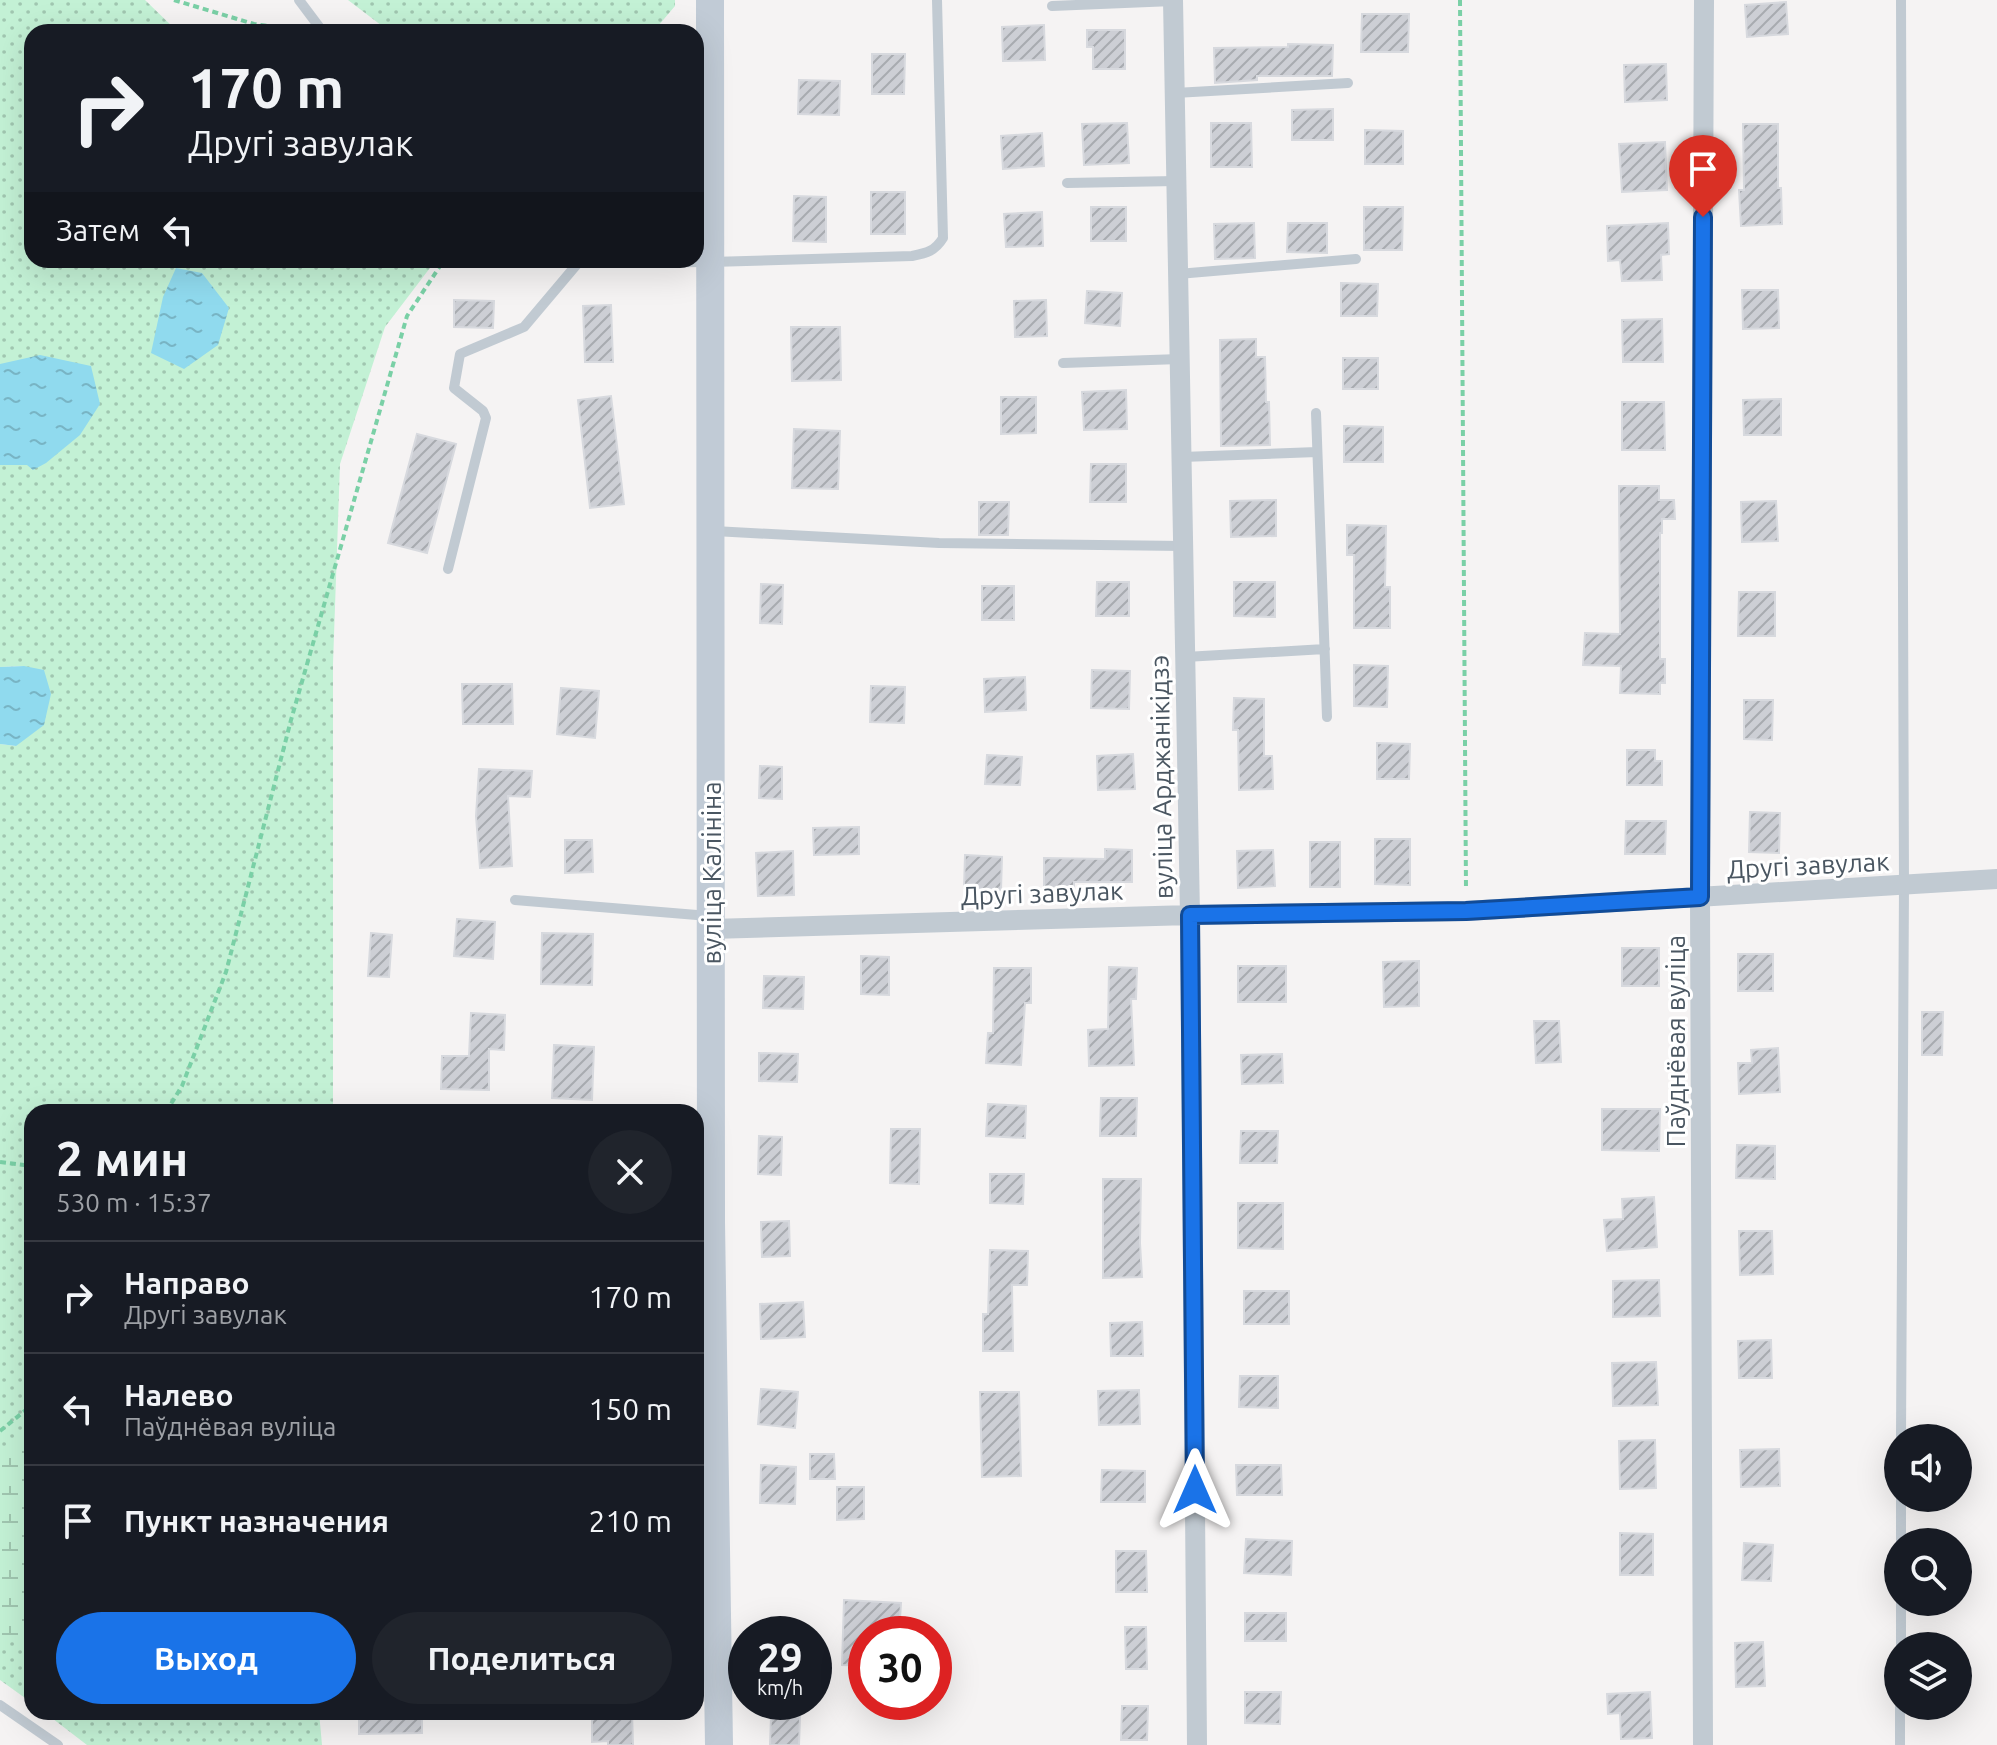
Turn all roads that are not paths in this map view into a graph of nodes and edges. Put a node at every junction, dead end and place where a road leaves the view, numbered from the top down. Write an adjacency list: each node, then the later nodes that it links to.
1 (299, 0): 8 (lane)
2 (710, 0): 10 (street, вуліца Калініна)
3 (937, 0): 17 (lane)
4 (1173, 0): 7 (lane); 11 (street, вуліца Арджанікідзэ)
5 (1704, 0): 33 (street, Паўднёвая вуліца)
6 (1901, 0): 32 (lane)
7 (1052, 6)
8 (317, 24)
9 (1348, 83): 11 (lane)
10 (704, 91)
11 (1175, 93): 13 (street, вуліца Арджанікідзэ)
12 (704, 126): 17 (street, вуліца Калініна)
13 (1176, 181): 14 (lane); 19 (street, вуліца Арджанікідзэ)
14 (1067, 183)
15 (1356, 259): 19 (lane)
16 (704, 262): 17 (lane)
17 (711, 262): 25 (street, вуліца Калініна)
18 (574, 268): 27 (lane)
19 (1178, 274): 20 (street, вуліца Арджанікідзэ)
20 (1180, 359): 21 (lane); 24 (street, вуліца Арджанікідзэ)
21 (1063, 363)
22 (1316, 413): 23 (lane)
23 (1317, 452): 24 (lane); 28 (lane)
24 (1182, 457): 26 (street, вуліца Арджанікідзэ)
25 (712, 531): 26 (lane); 36 (street, вуліца Калініна)
26 (1183, 546): 29 (street, вуліца Арджанікідзэ)
27 (448, 569)
28 (1325, 649): 29 (lane); 30 (lane)
29 (1185, 657): 35 (street, вуліца Арджанікідзэ)
30 (1327, 717)
31 (1997, 879): 32 (street, Другі завулак)
32 (1904, 885): 33 (street, Другі завулак); 38 (lane)
33 (1700, 897): 35 (street, Другі завулак); 44 (street, Паўднёвая вуліца)
34 (515, 900): 36 (lane)
35 (1190, 915): 36 (street, Другі завулак); 43 (street, вуліца Арджанікідзэ)
36 (711, 923): 37 (street, вуліца Калініна)
37 (704, 1126): 42 (street, вуліца Калініна)
38 (1901, 1424)
39 (0, 1705): 41 (lane)
40 (1900, 1720): 45 (lane)
41 (58, 1745)
42 (719, 1745)
43 (1197, 1745)
44 (1703, 1745)
45 (1900, 1745)

